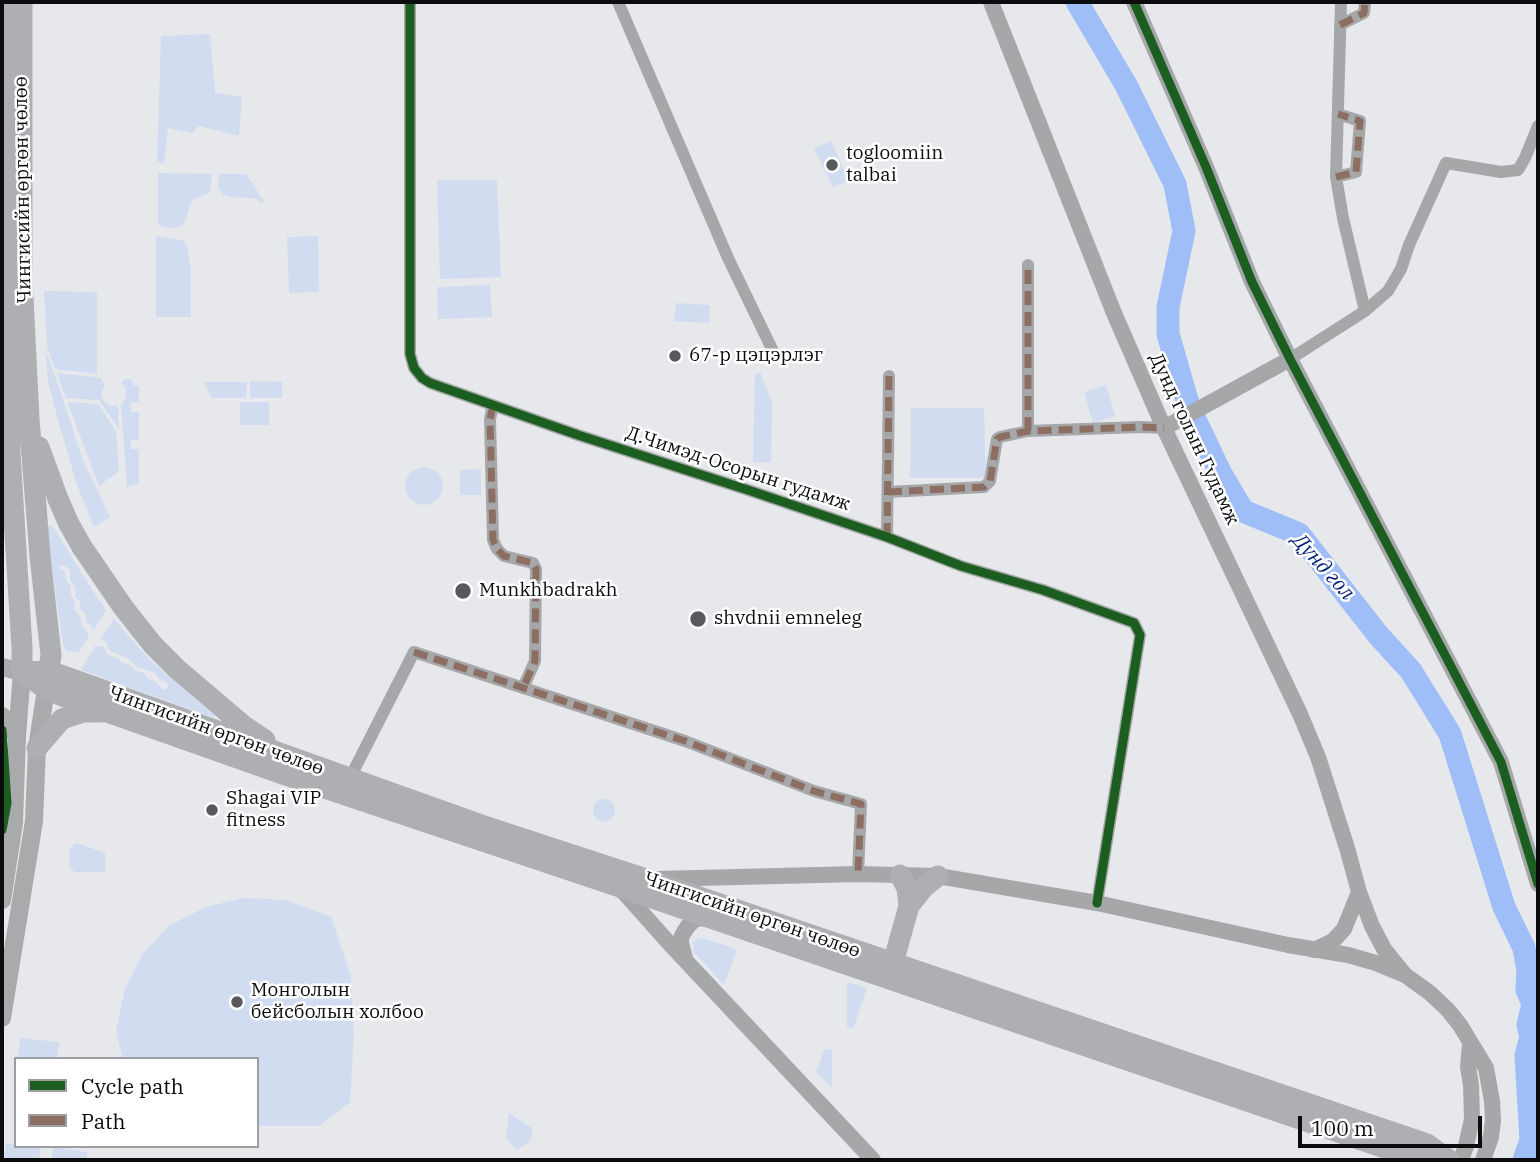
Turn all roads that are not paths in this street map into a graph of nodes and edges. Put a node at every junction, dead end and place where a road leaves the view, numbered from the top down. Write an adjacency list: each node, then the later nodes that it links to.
1 (3, 2): 23 (highway, Чингисийн өргөн чөлөө)
2 (22, 2): 19 (highway, Чингисийн өргөн чөлөө)
3 (410, 2): 18 (street, Д.Чимэд-Осорын гудамж)
4 (618, 2): 15 (street)
5 (991, 2): 20 (main road, Дунд голын Гудамж)
6 (1134, 2): 16 (main road)
7 (1342, 2): 9 (street)
8 (1365, 2): 9 (street)
9 (1340, 25): 10 (street)
10 (1338, 114): 12 (street); 12 (street)
11 (1538, 126): 14 (street)
12 (1336, 177): 14 (street)
13 (1028, 265): 21 (street)
14 (1365, 311): 16 (street)
15 (772, 349)
16 (1290, 359): 20 (main road); 39 (main road)
17 (889, 376): 22 (street)
18 (493, 405): 24 (street, Д.Чимэд-Осорын гудамж); 28 (street)
19 (29, 419): 27 (highway, Чингисийн өргөн чөлөө); 33 (highway)
20 (1164, 428): 21 (street); 41 (main road, Дунд голын Гудамж)
21 (1028, 431): 22 (street)
22 (888, 492): 24 (street)
23 (14, 524): 25 (highway); 26 (highway, Чингисийн өргөн чөлөө)
24 (887, 537): 43 (street, Д.Чимэд-Осорын гудамж)
25 (2, 546)
26 (12, 669): 27 (highway); 31 (main road)
27 (48, 680): 29 (highway, Чингисийн өргөн чөлөө); 32 (main road); 33 (highway, Чингисийн өргөн чөлөө)
28 (523, 688): 34 (street); 35 (street)
29 (108, 711): 32 (highway); 40 (highway, Чингисийн өргөн чөлөө)
30 (2, 716): 31 (main road)
31 (17, 736): 42 (main road)
32 (37, 748): 50 (main road)
33 (288, 757): 34 (highway, Чингисийн өргөн чөлөө)
34 (351, 779): 38 (highway, Чингисийн өргөн чөлөө)
35 (858, 874): 36 (main road); 38 (main road)
36 (900, 875): 37 (main road); 44 (highway)
37 (938, 876): 43 (main road); 44 (highway)
38 (646, 879): 48 (highway, Чингисийн өргөн чөлөө)
39 (1538, 884)
40 (617, 886): 45 (highway, Чингисийн өргөн чөлөө); 47 (main road)
41 (1359, 892): 46 (main road); 49 (main road, Дунд голын Гудамж)
42 (2, 900)
43 (1097, 903): 46 (main road)
44 (909, 906): 48 (highway)
45 (708, 918): 47 (main road); 53 (highway, Чингисийн өргөн чөлөө)
46 (1314, 950): 49 (main road)
47 (687, 960): 52 (main road)
48 (893, 963): 54 (highway, Чингисийн өргөн чөлөө)
49 (1405, 975): 51 (main road)
50 (2, 1018)
51 (1471, 1044): 55 (main road); 56 (main road)
52 (873, 1160)
53 (1420, 1160)
54 (1447, 1160)
55 (1461, 1160)
56 (1483, 1160)

